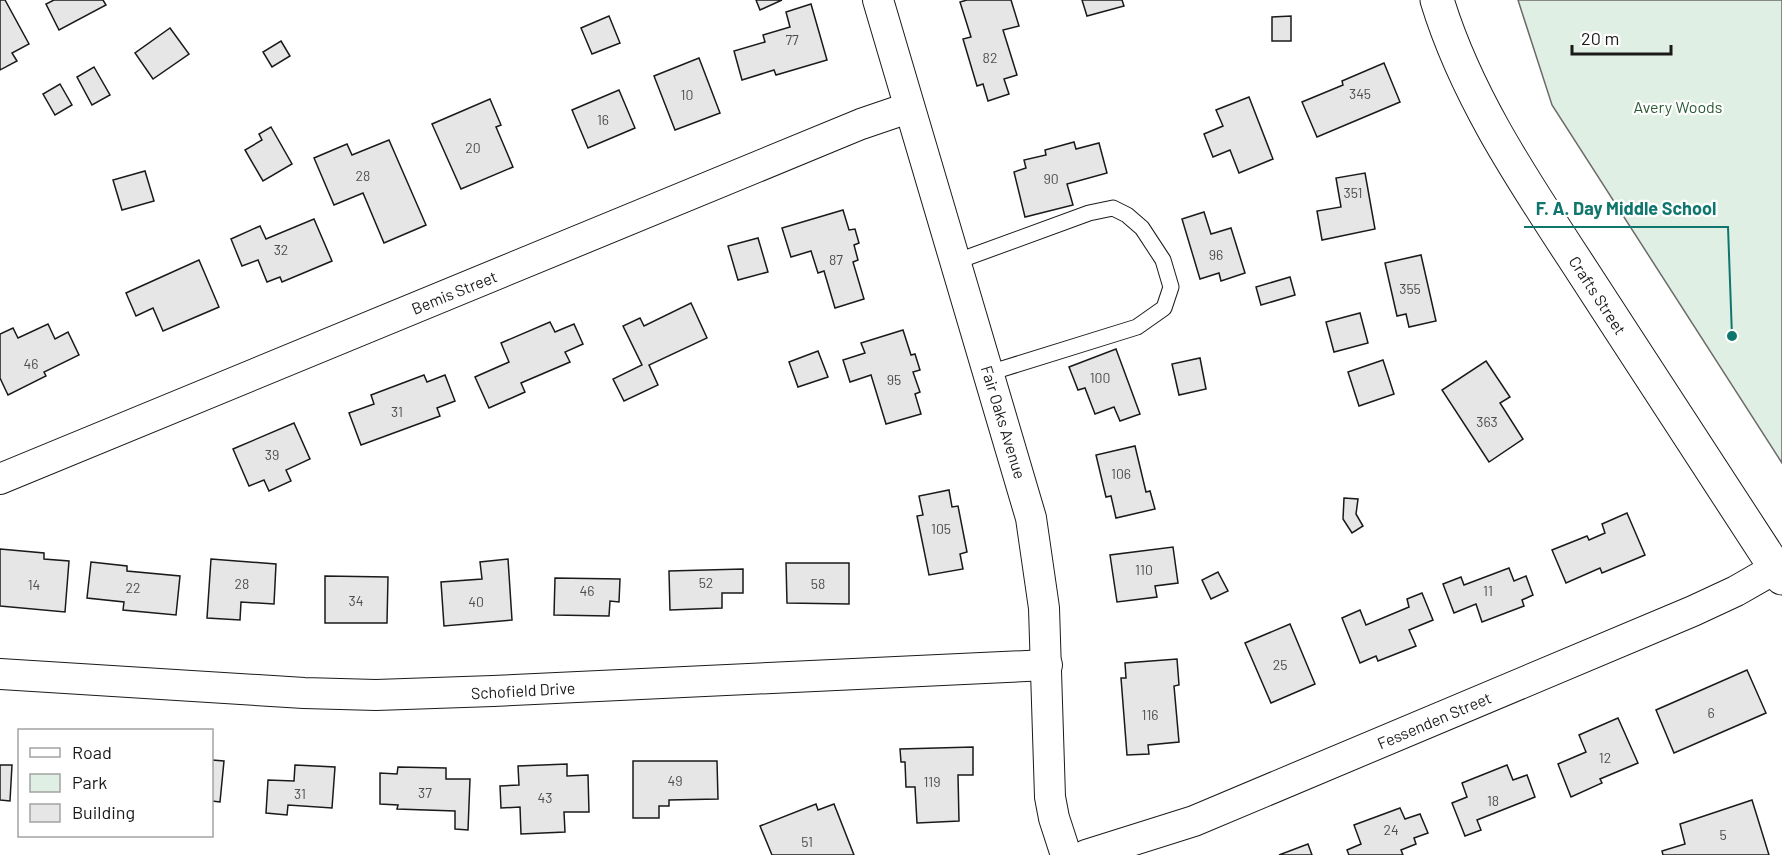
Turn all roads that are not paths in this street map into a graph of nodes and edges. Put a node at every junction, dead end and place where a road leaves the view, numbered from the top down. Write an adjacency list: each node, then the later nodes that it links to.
1 (878, 0): 3 (street, Fair Oaks Avenue)
2 (1437, 0): 7 (main road, Crafts Street)
3 (908, 108): 4 (street, Fair Oaks Avenue); 6 (street, Bemis Street)
4 (955, 262): 5 (street, Fair Oaks Avenue); 5 (lane)
5 (989, 373): 8 (street, Fair Oaks Avenue)
6 (0, 479)
7 (1779, 573): 11 (street, Fessenden Street)
8 (1047, 665): 9 (street, Schofield Drive); 10 (street, Fair Oaks Avenue)
9 (0, 674)
10 (1066, 855)
11 (1086, 855)

